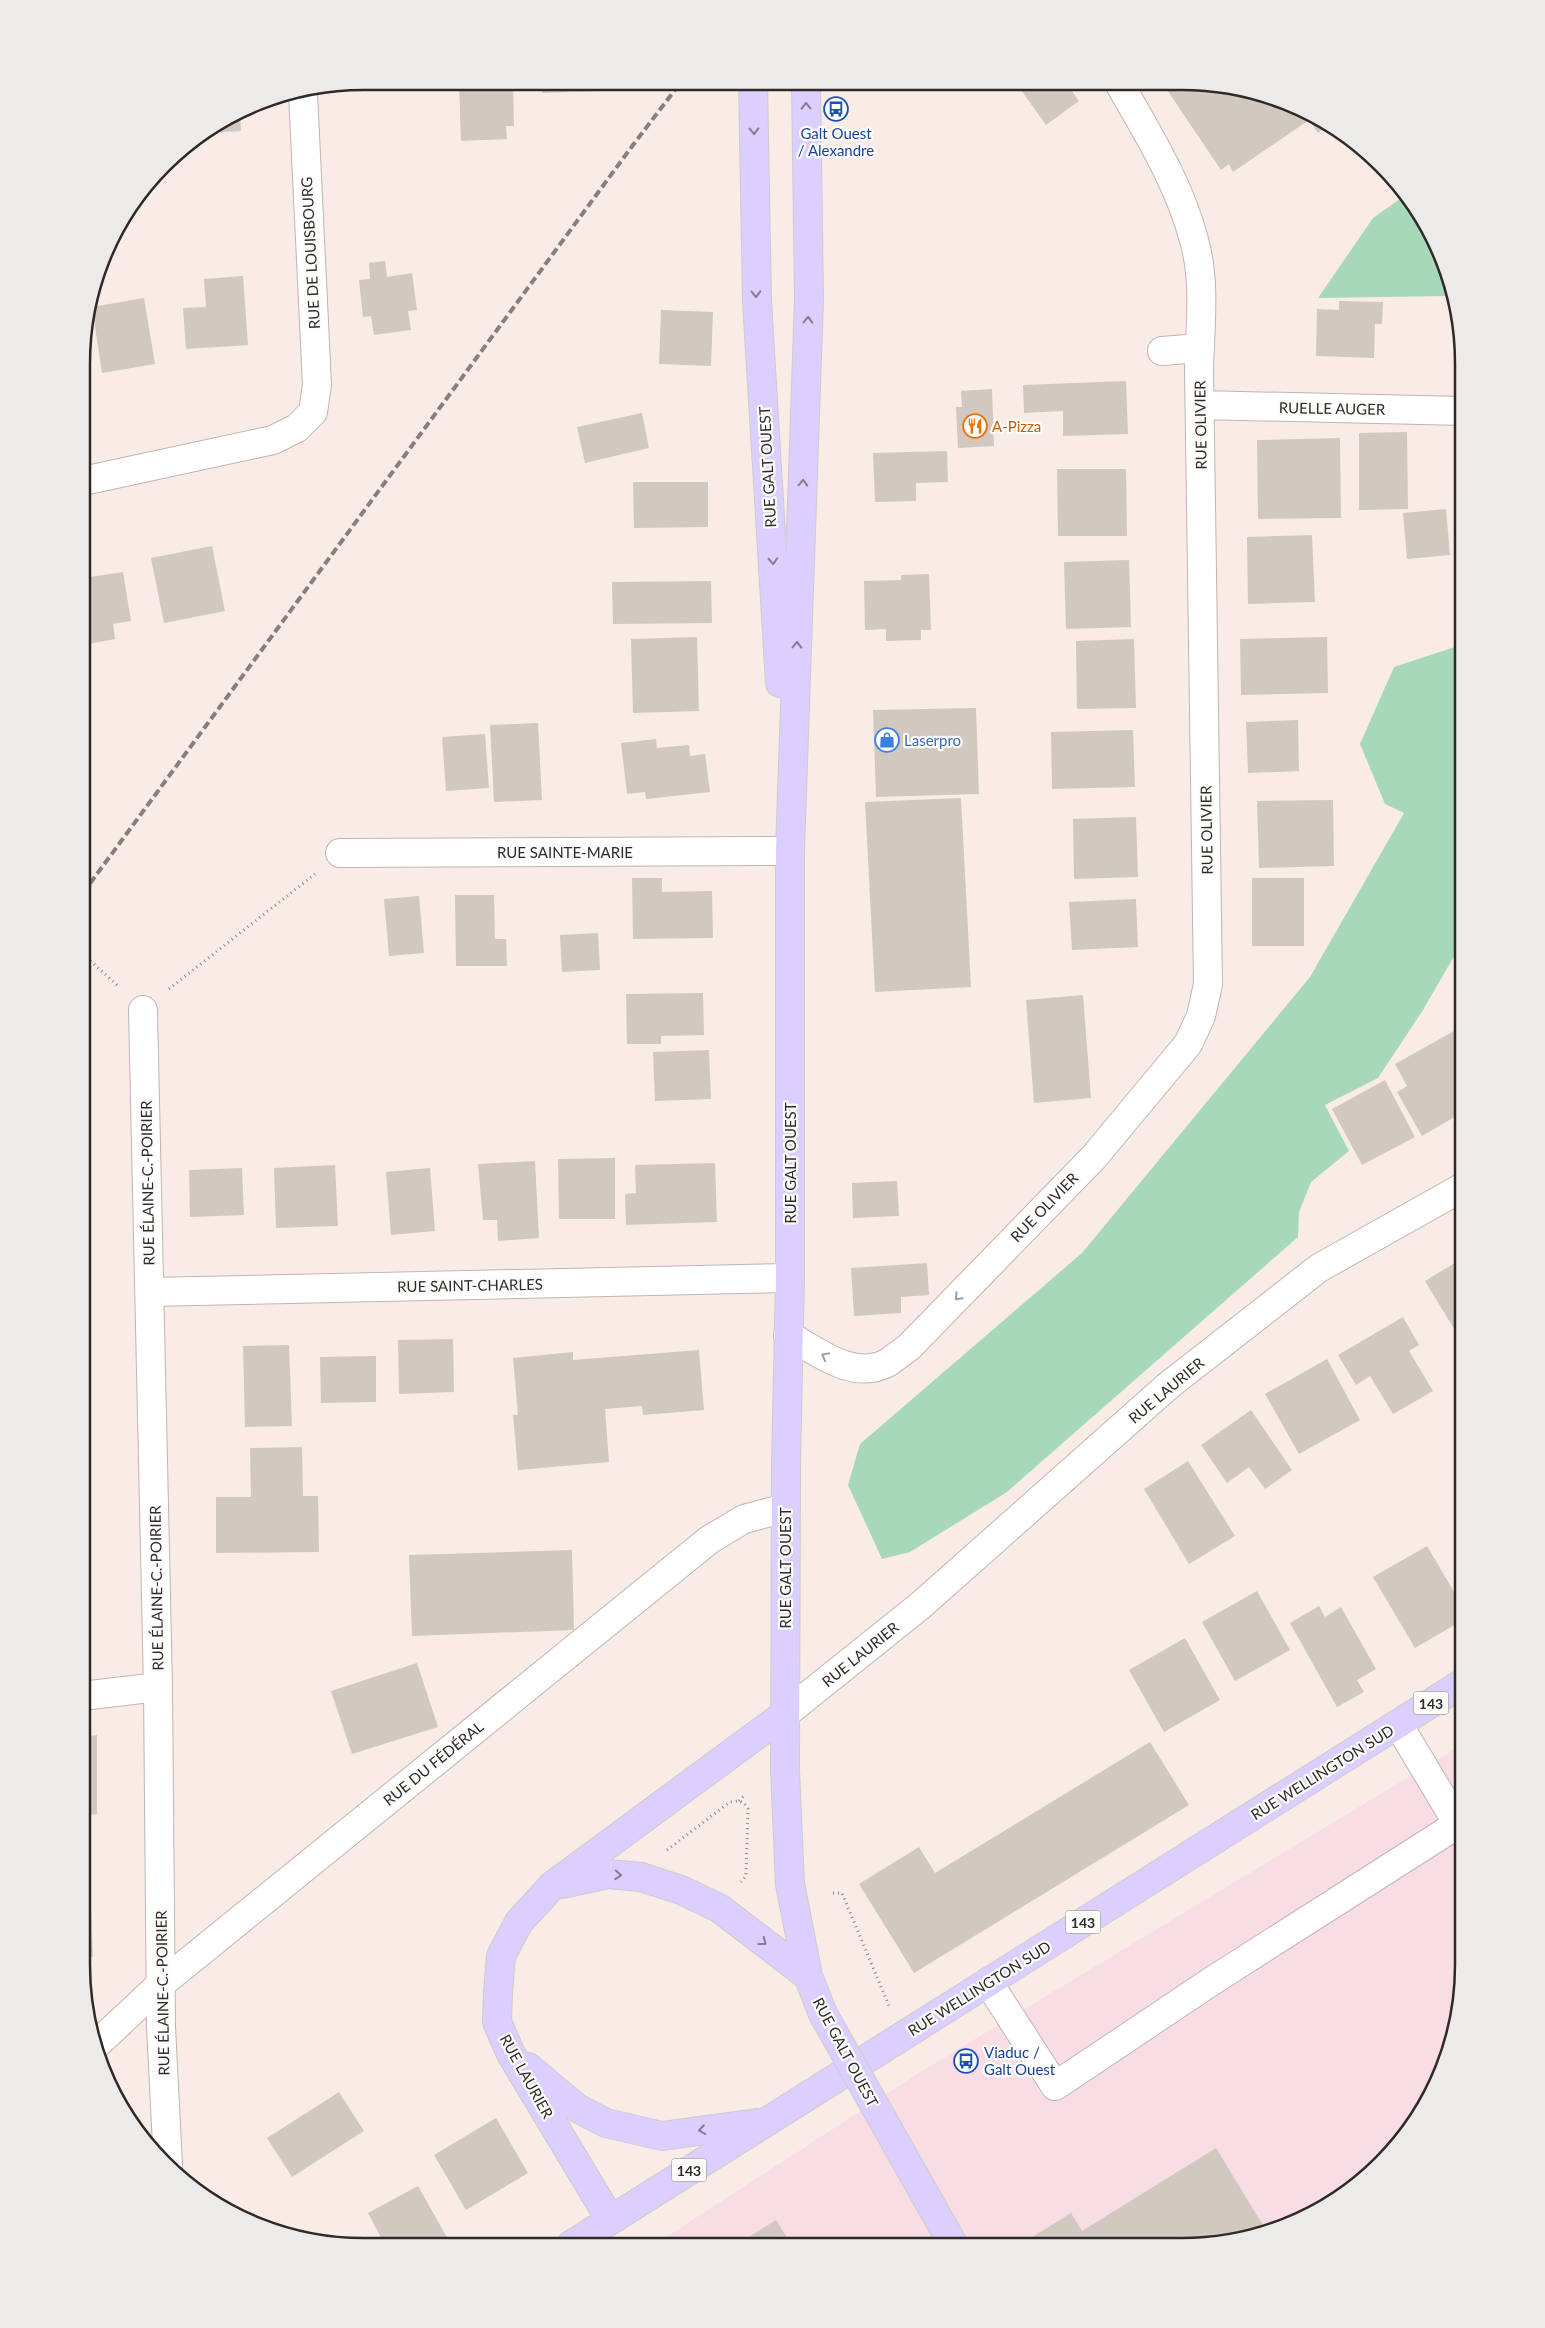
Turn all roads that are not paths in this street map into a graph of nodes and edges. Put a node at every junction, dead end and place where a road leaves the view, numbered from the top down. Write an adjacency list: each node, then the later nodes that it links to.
1 (754, 90): 10 (main road, RUE GALT OUEST, one-way to 10)
2 (806, 90): 10 (main road, RUE GALT OUEST, one-way to 2)
3 (1123, 90): 5 (street, RUE OLIVIER)
4 (303, 97): 9 (street, RUE DE LOUISBOURG)
5 (1200, 348): 6 (street); 7 (street, RUE OLIVIER)
6 (1162, 351)
7 (1200, 405): 8 (street, RUELLE AUGER); 16 (street, RUE OLIVIER, one-way to 16)
8 (1455, 411)
9 (90, 479)
10 (790, 852): 11 (street, RUE SAINTE-MARIE); 14 (main road, RUE GALT OUEST)
11 (340, 853)
12 (143, 1010): 15 (street, RUE ÉLAINE-C.-POIRIER)
13 (1455, 1192): 21 (street, RUE LAURIER)
14 (790, 1278): 15 (street, RUE SAINT-CHARLES); 16 (main road, RUE GALT OUEST)
15 (150, 1292): 18 (street, RUE ÉLAINE-C.-POIRIER)
16 (788, 1335): 17 (main road, RUE GALT OUEST)
17 (785, 1508): 21 (main road, RUE GALT OUEST); 28 (street, RUE DU FÉDÉRAL)
18 (158, 1687): 20 (street); 28 (street, RUE ÉLAINE-C.-POIRIER)
19 (1455, 1688): 22 (main road, RUE WELLINGTON SUD / 143)
20 (90, 1695)
21 (785, 1714): 25 (main road, RUE LAURIER); 26 (main road, RUE GALT OUEST)
22 (1398, 1724): 23 (street); 27 (main road, RUE WELLINGTON SUD / 143)
23 (1455, 1814)
24 (1455, 1825): 27 (street)
25 (553, 1885): 26 (main road, one-way to 26); 30 (main road, RUE LAURIER)
26 (808, 1976): 35 (main road, RUE GALT OUEST, bridge)
27 (988, 1982): 31 (main road, RUE WELLINGTON SUD / 143)
28 (162, 1983): 29 (street, RUE DU FÉDÉRAL); 32 (street, RUE ÉLAINE-C.-POIRIER)
29 (100, 2041)
30 (511, 2054): 31 (main road, one-way to 30); 33 (main road, RUE LAURIER)
31 (768, 2121): 33 (main road, RUE WELLINGTON SUD / 143)
32 (168, 2155)
33 (610, 2219): 34 (main road, RUE WELLINGTON SUD / 143)
34 (582, 2238)
35 (949, 2238)

